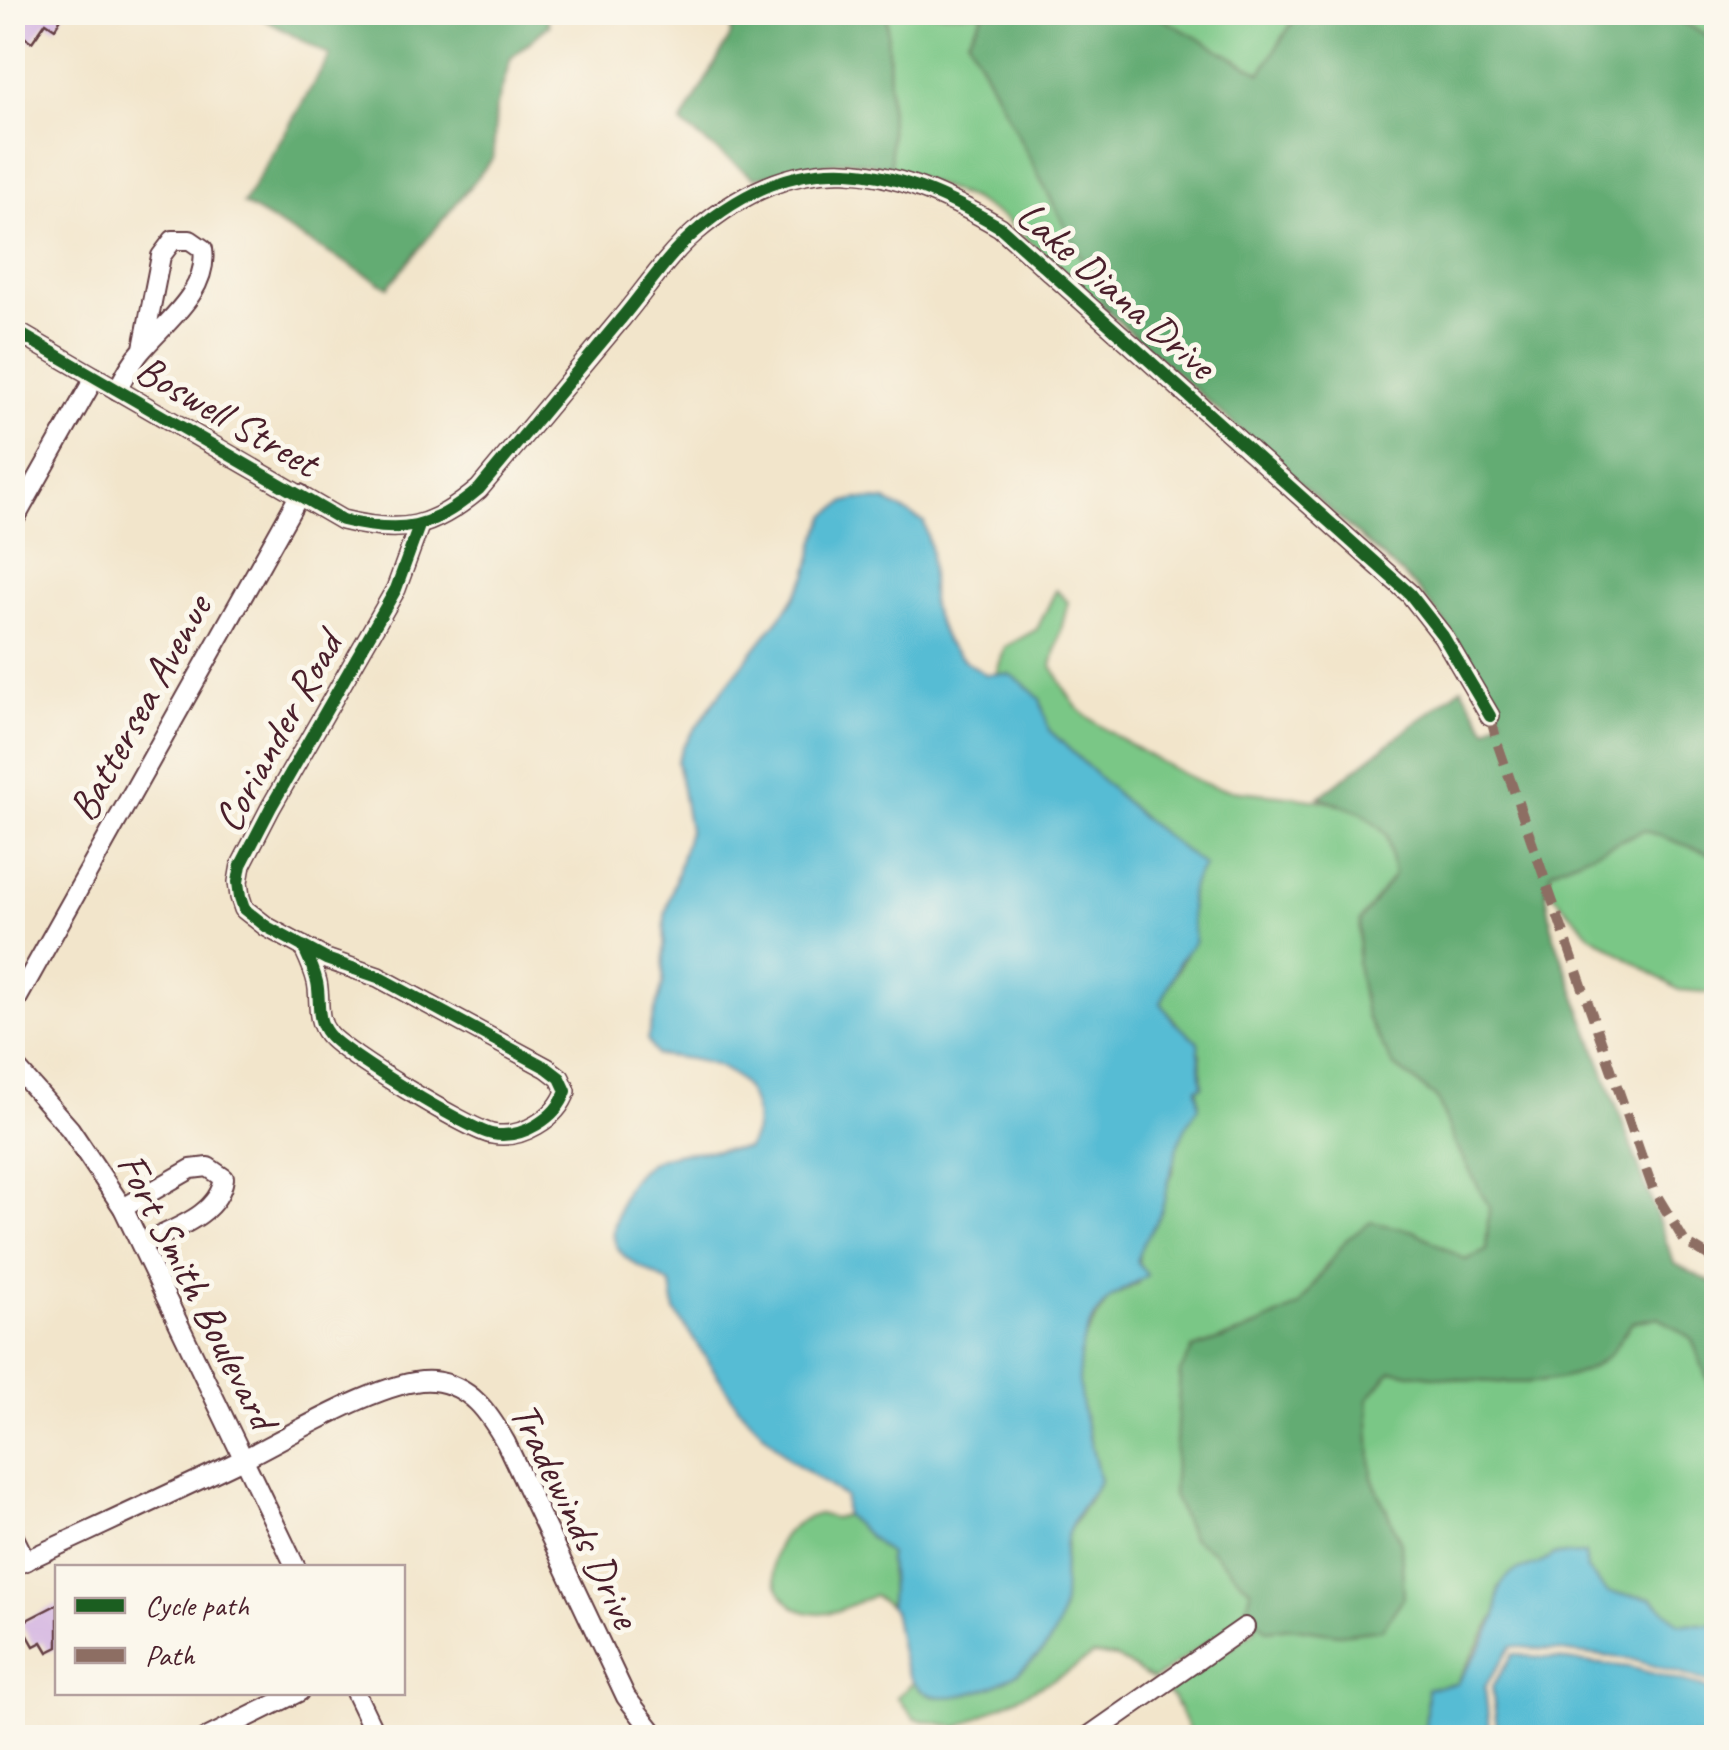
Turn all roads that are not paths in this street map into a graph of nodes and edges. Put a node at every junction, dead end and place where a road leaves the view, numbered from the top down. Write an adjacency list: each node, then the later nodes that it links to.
1 (12, 328): 3 (street, Boswell Street)
2 (143, 348): 2 (street); 4 (street)
3 (95, 377): 4 (street, Boswell Street); 6 (street)
4 (118, 390): 5 (street, Boswell Street)
5 (300, 494): 7 (street, Boswell Street); 10 (street, Battersea Avenue)
6 (12, 524)
7 (419, 526): 8 (street, Lake Diana Drive); 9 (street, Coriander Road)
8 (1490, 716)
9 (303, 946): 9 (street, Coriander Road)
10 (12, 1008)
11 (12, 1063): 12 (street, Fort Smith Boulevard)
12 (123, 1208): 13 (street, Fort Smith Boulevard); 13 (street)
13 (142, 1244): 14 (street, Fort Smith Boulevard)
14 (244, 1458): 16 (street, Tradewinds Drive); 17 (street, Fort Smith Boulevard); 23 (street, Tradewinds Drive)
15 (12, 1533): 16 (street)
16 (19, 1564)
17 (295, 1565)
18 (1245, 1626): 24 (street)
19 (293, 1695): 21 (street)
20 (356, 1695): 22 (street)
21 (206, 1738)
22 (377, 1738)
23 (658, 1738)
24 (1086, 1738)

